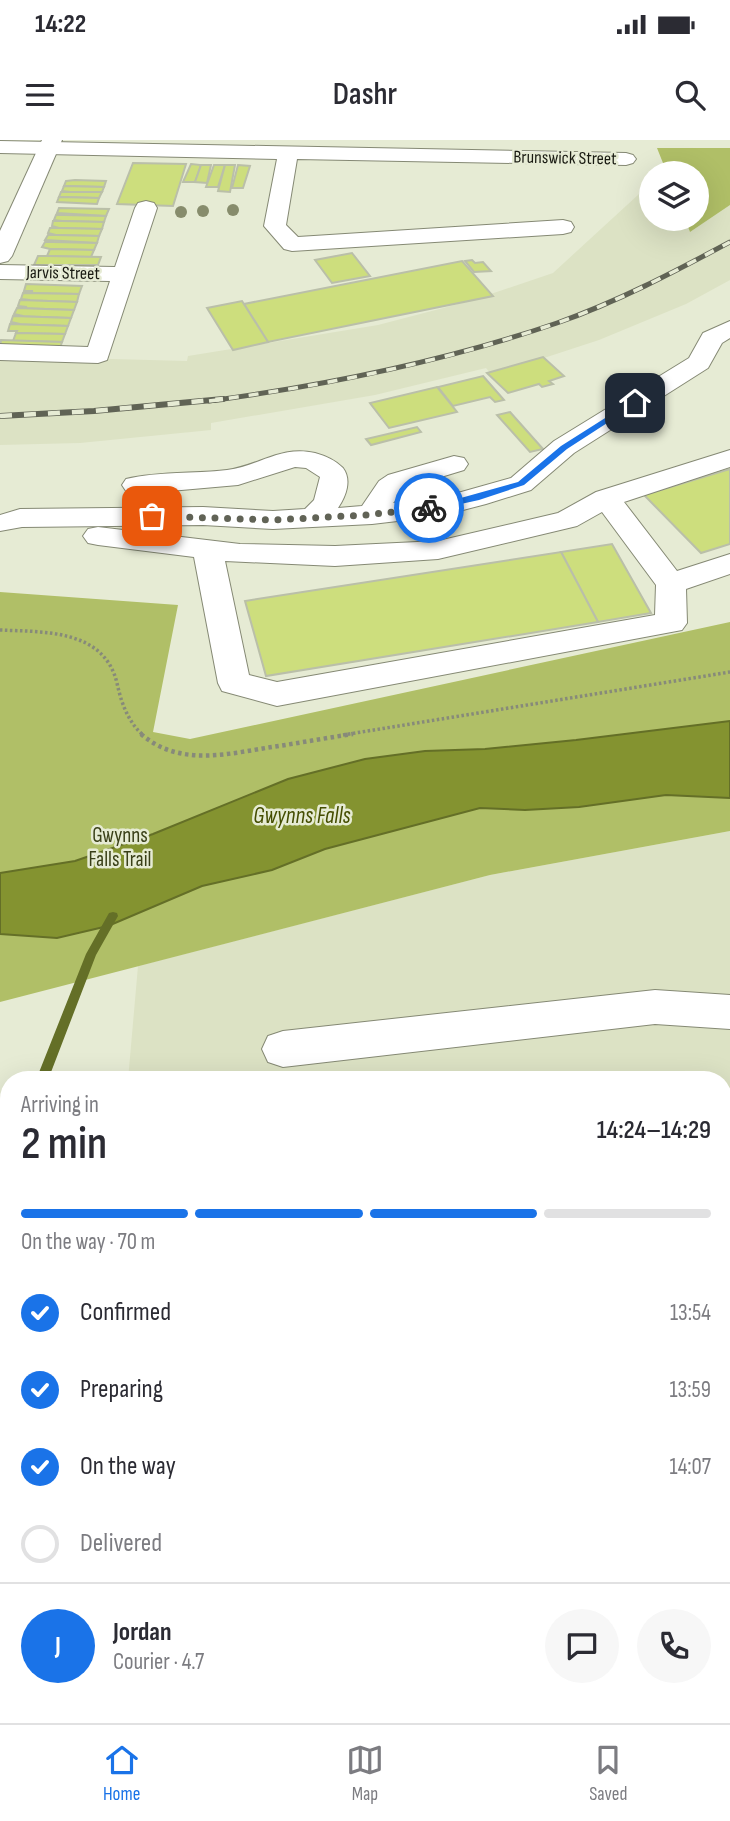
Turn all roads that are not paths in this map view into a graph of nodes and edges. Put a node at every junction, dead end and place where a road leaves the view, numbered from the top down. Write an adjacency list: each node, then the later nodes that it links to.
1 (50, 144): 2 (street, Brunswick Street); 3 (street, Brunswick Street); 11 (street)
2 (15, 145): 8 (street)
3 (162, 145): 4 (street, Brunswick Street)
4 (266, 146): 6 (street, Brunswick Street)
5 (467, 148): 6 (street, Brunswick Street); 7 (street, Brunswick Street)
6 (288, 153): 10 (street)
7 (625, 159)
8 (11, 169)
9 (146, 208): 13 (street)
10 (563, 227)
11 (0, 256)
12 (0, 272): 13 (street, Jarvis Street)
13 (125, 274): 15 (street)
14 (730, 328): 20 (street)
15 (0, 352)
16 (730, 458): 19 (street)
17 (454, 464): 20 (street)
18 (136, 485): 21 (street)
19 (606, 498): 23 (street); 25 (street)
20 (372, 514): 21 (street)
21 (312, 518): 22 (street)
22 (2, 523): 23 (street)
23 (208, 550): 25 (street)
24 (730, 564): 25 (street)
25 (671, 584)
26 (730, 1012): 27 (street)
27 (283, 1049)

